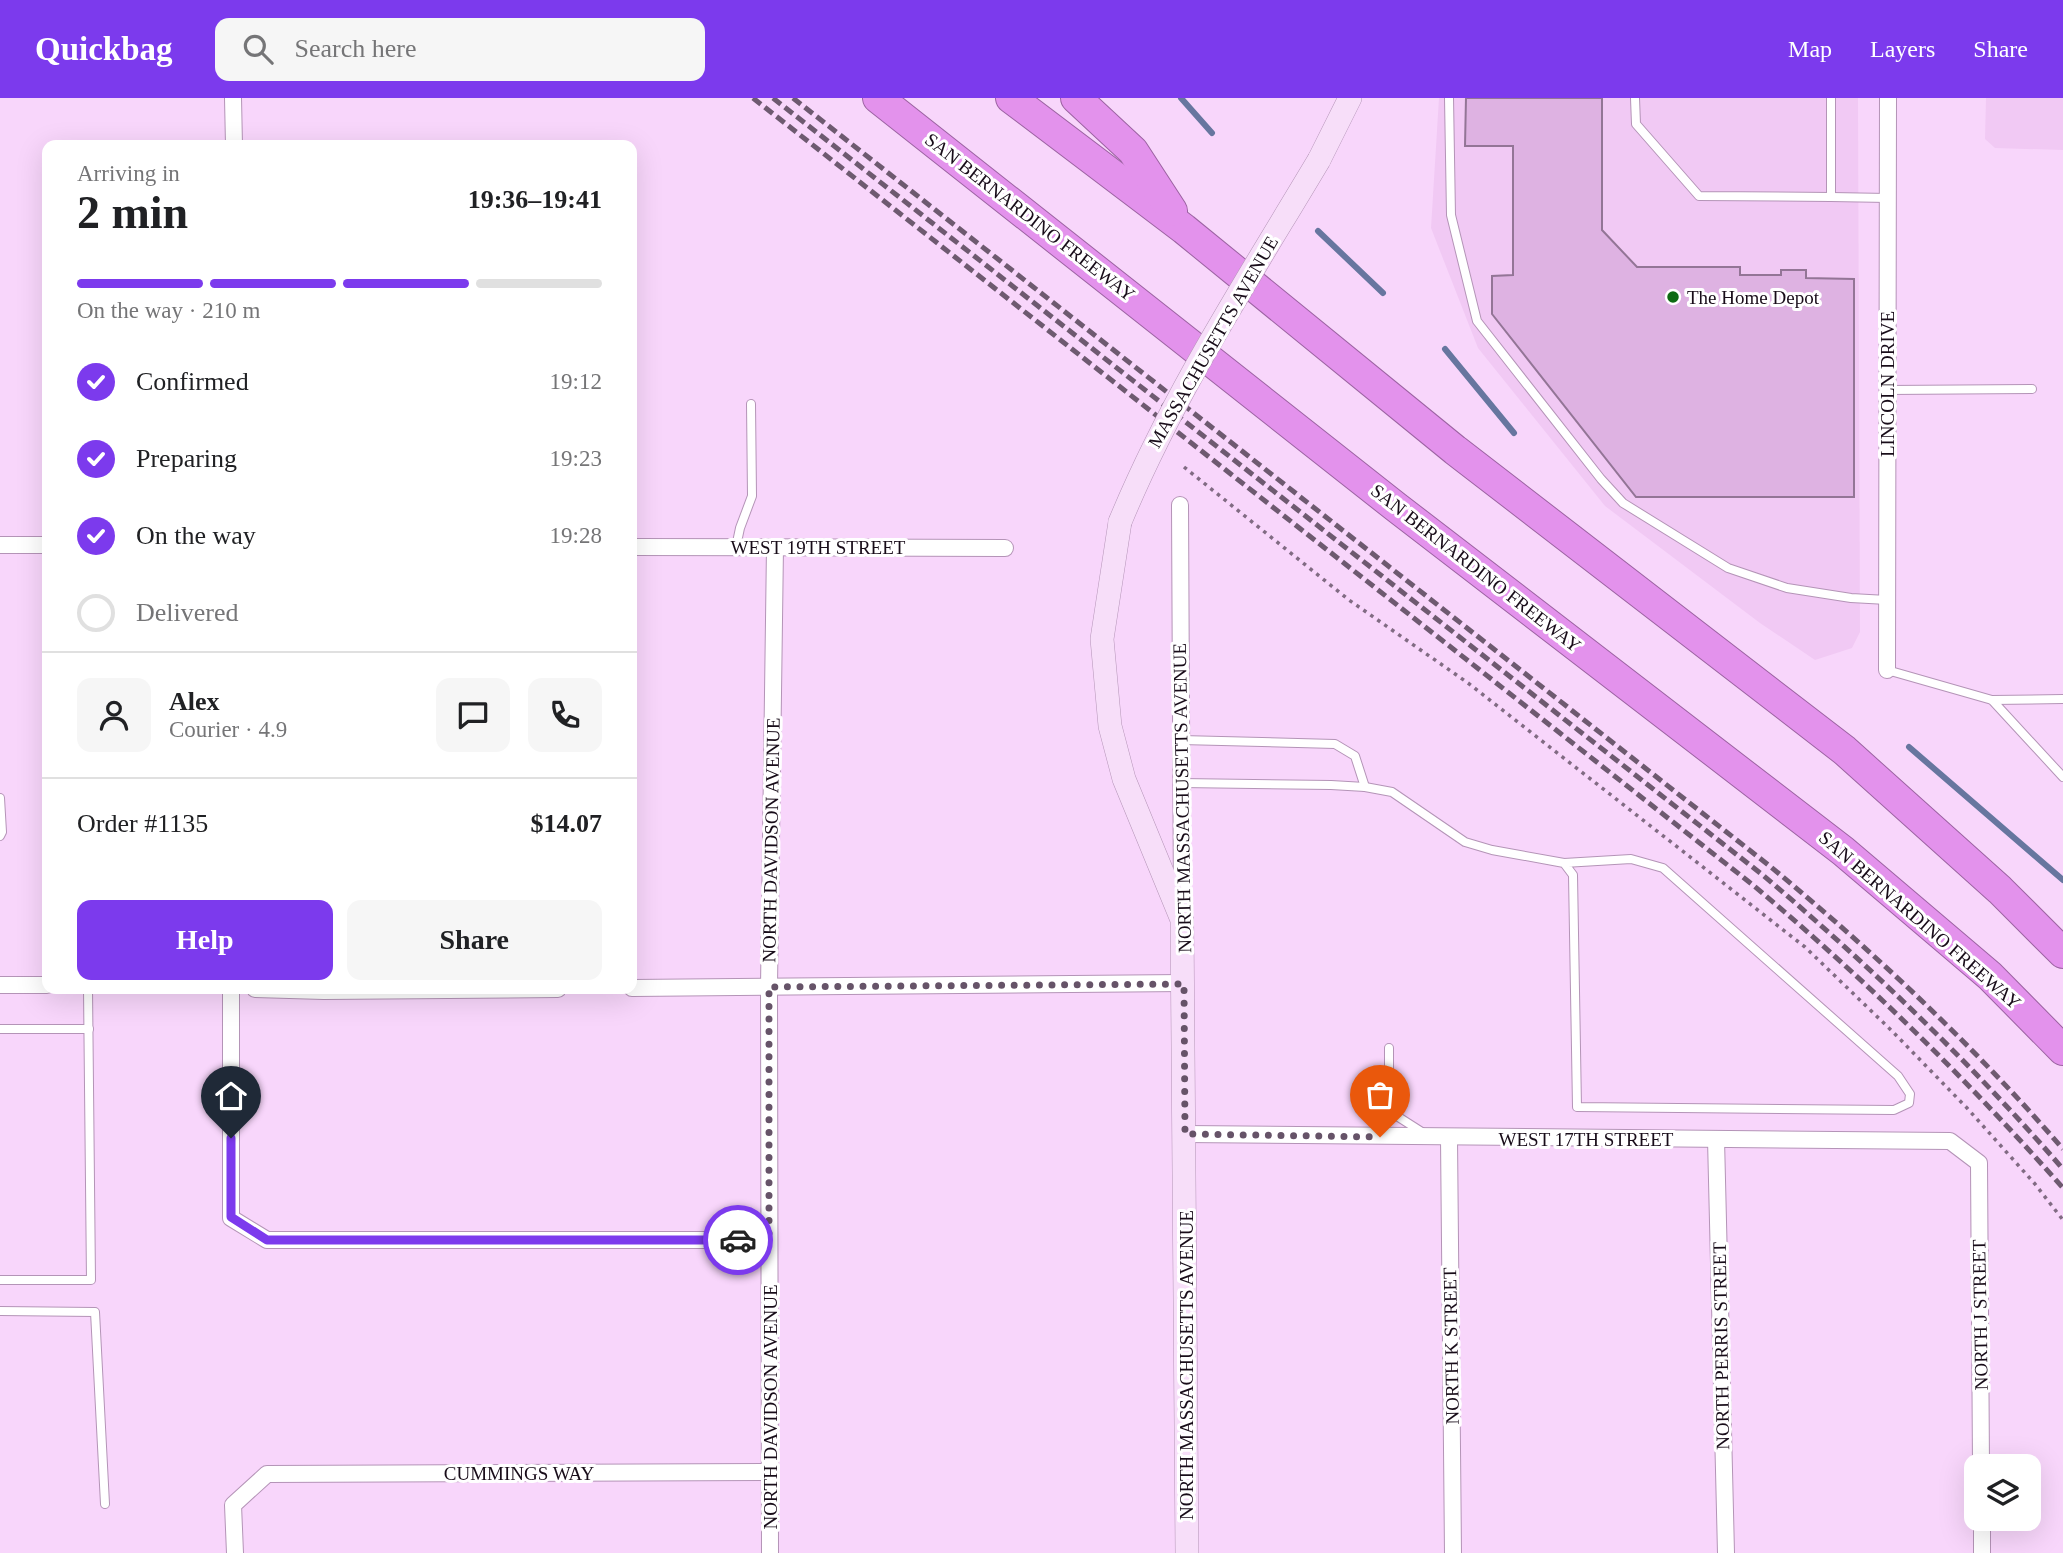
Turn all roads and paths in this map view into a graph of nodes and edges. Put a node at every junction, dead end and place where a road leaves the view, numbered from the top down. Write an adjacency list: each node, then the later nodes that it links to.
1 (233, 98): 10 (street)
2 (878, 98): 48 (highway, SAN BERNARDINO FREEWAY)
3 (1010, 98): 13 (highway)
4 (1076, 98): 13 (highway)
5 (1350, 98): 36 (street, MASSACHUSETTS AVENUE, bridge)
6 (1450, 98): 25 (lane)
7 (1635, 98): 11 (lane)
8 (1831, 98): 11 (lane)
9 (1888, 98): 12 (street, LINCOLN DRIVE)
10 (234, 140)
11 (1831, 197): 12 (lane)
12 (1888, 198): 15 (street, LINCOLN DRIVE)
13 (1184, 229): 37 (highway)
14 (2032, 389): 15 (lane)
15 (1887, 390): 25 (street, LINCOLN DRIVE)
16 (751, 404): 22 (lane)
17 (1184, 467): 54 (path)
18 (1180, 505): 29 (street, NORTH MASSACHUSETTS AVENUE)
19 (0, 545): 20 (street)
20 (42, 545)
21 (637, 547): 22 (street, WEST 19TH STREET)
22 (736, 547): 23 (street, WEST 19TH STREET)
23 (775, 547): 24 (street, WEST 19TH STREET); 41 (street, NORTH DAVIDSON AVENUE)
24 (1005, 548)
25 (1887, 600): 26 (street, LINCOLN DRIVE)
26 (1887, 670): 28 (lane)
27 (2063, 699): 28 (lane)
28 (1992, 700): 30 (lane)
29 (1181, 740): 31 (street, NORTH MASSACHUSETTS AVENUE); 32 (lane)
30 (2063, 777)
31 (1181, 783): 32 (lane); 36 (street, NORTH MASSACHUSETTS AVENUE)
32 (1366, 787): 35 (lane)
33 (0, 798): 34 (lane)
34 (0, 835)
35 (1563, 863): 35 (lane)
36 (1182, 920): 38 (street, NORTH MASSACHUSETTS AVENUE)
37 (2063, 953)
38 (1184, 984): 41 (street); 49 (street, NORTH MASSACHUSETTS AVENUE)
39 (0, 985): 40 (street)
40 (42, 985)
41 (769, 987): 42 (street); 55 (street, NORTH DAVIDSON AVENUE)
42 (637, 988)
43 (88, 994): 46 (lane)
44 (231, 994): 55 (street)
45 (0, 1029): 46 (lane)
46 (89, 1029): 56 (lane)
47 (1389, 1048): 50 (lane)
48 (2063, 1050)
49 (1185, 1134): 50 (street, WEST 17TH STREET); 64 (street, NORTH MASSACHUSETTS AVENUE)
50 (1431, 1138): 51 (street, WEST 17TH STREET)
51 (1449, 1138): 52 (street, WEST 17TH STREET); 65 (street, NORTH K STREET)
52 (1716, 1139): 53 (street, WEST 17TH STREET); 66 (street, NORTH PERRIS STREET)
53 (1979, 1163): 58 (street, NORTH J STREET)
54 (2063, 1220)
55 (769, 1240): 59 (street, NORTH DAVIDSON AVENUE)
56 (0, 1280)
57 (0, 1311): 60 (lane)
58 (1981, 1454)
59 (770, 1472): 62 (street, CUMMINGS WAY); 63 (street, NORTH DAVIDSON AVENUE)
60 (105, 1504)
61 (1982, 1531): 67 (street)
62 (234, 1553)
63 (770, 1553)
64 (1187, 1553)
65 (1453, 1553)
66 (1726, 1553)
67 (1982, 1553)

